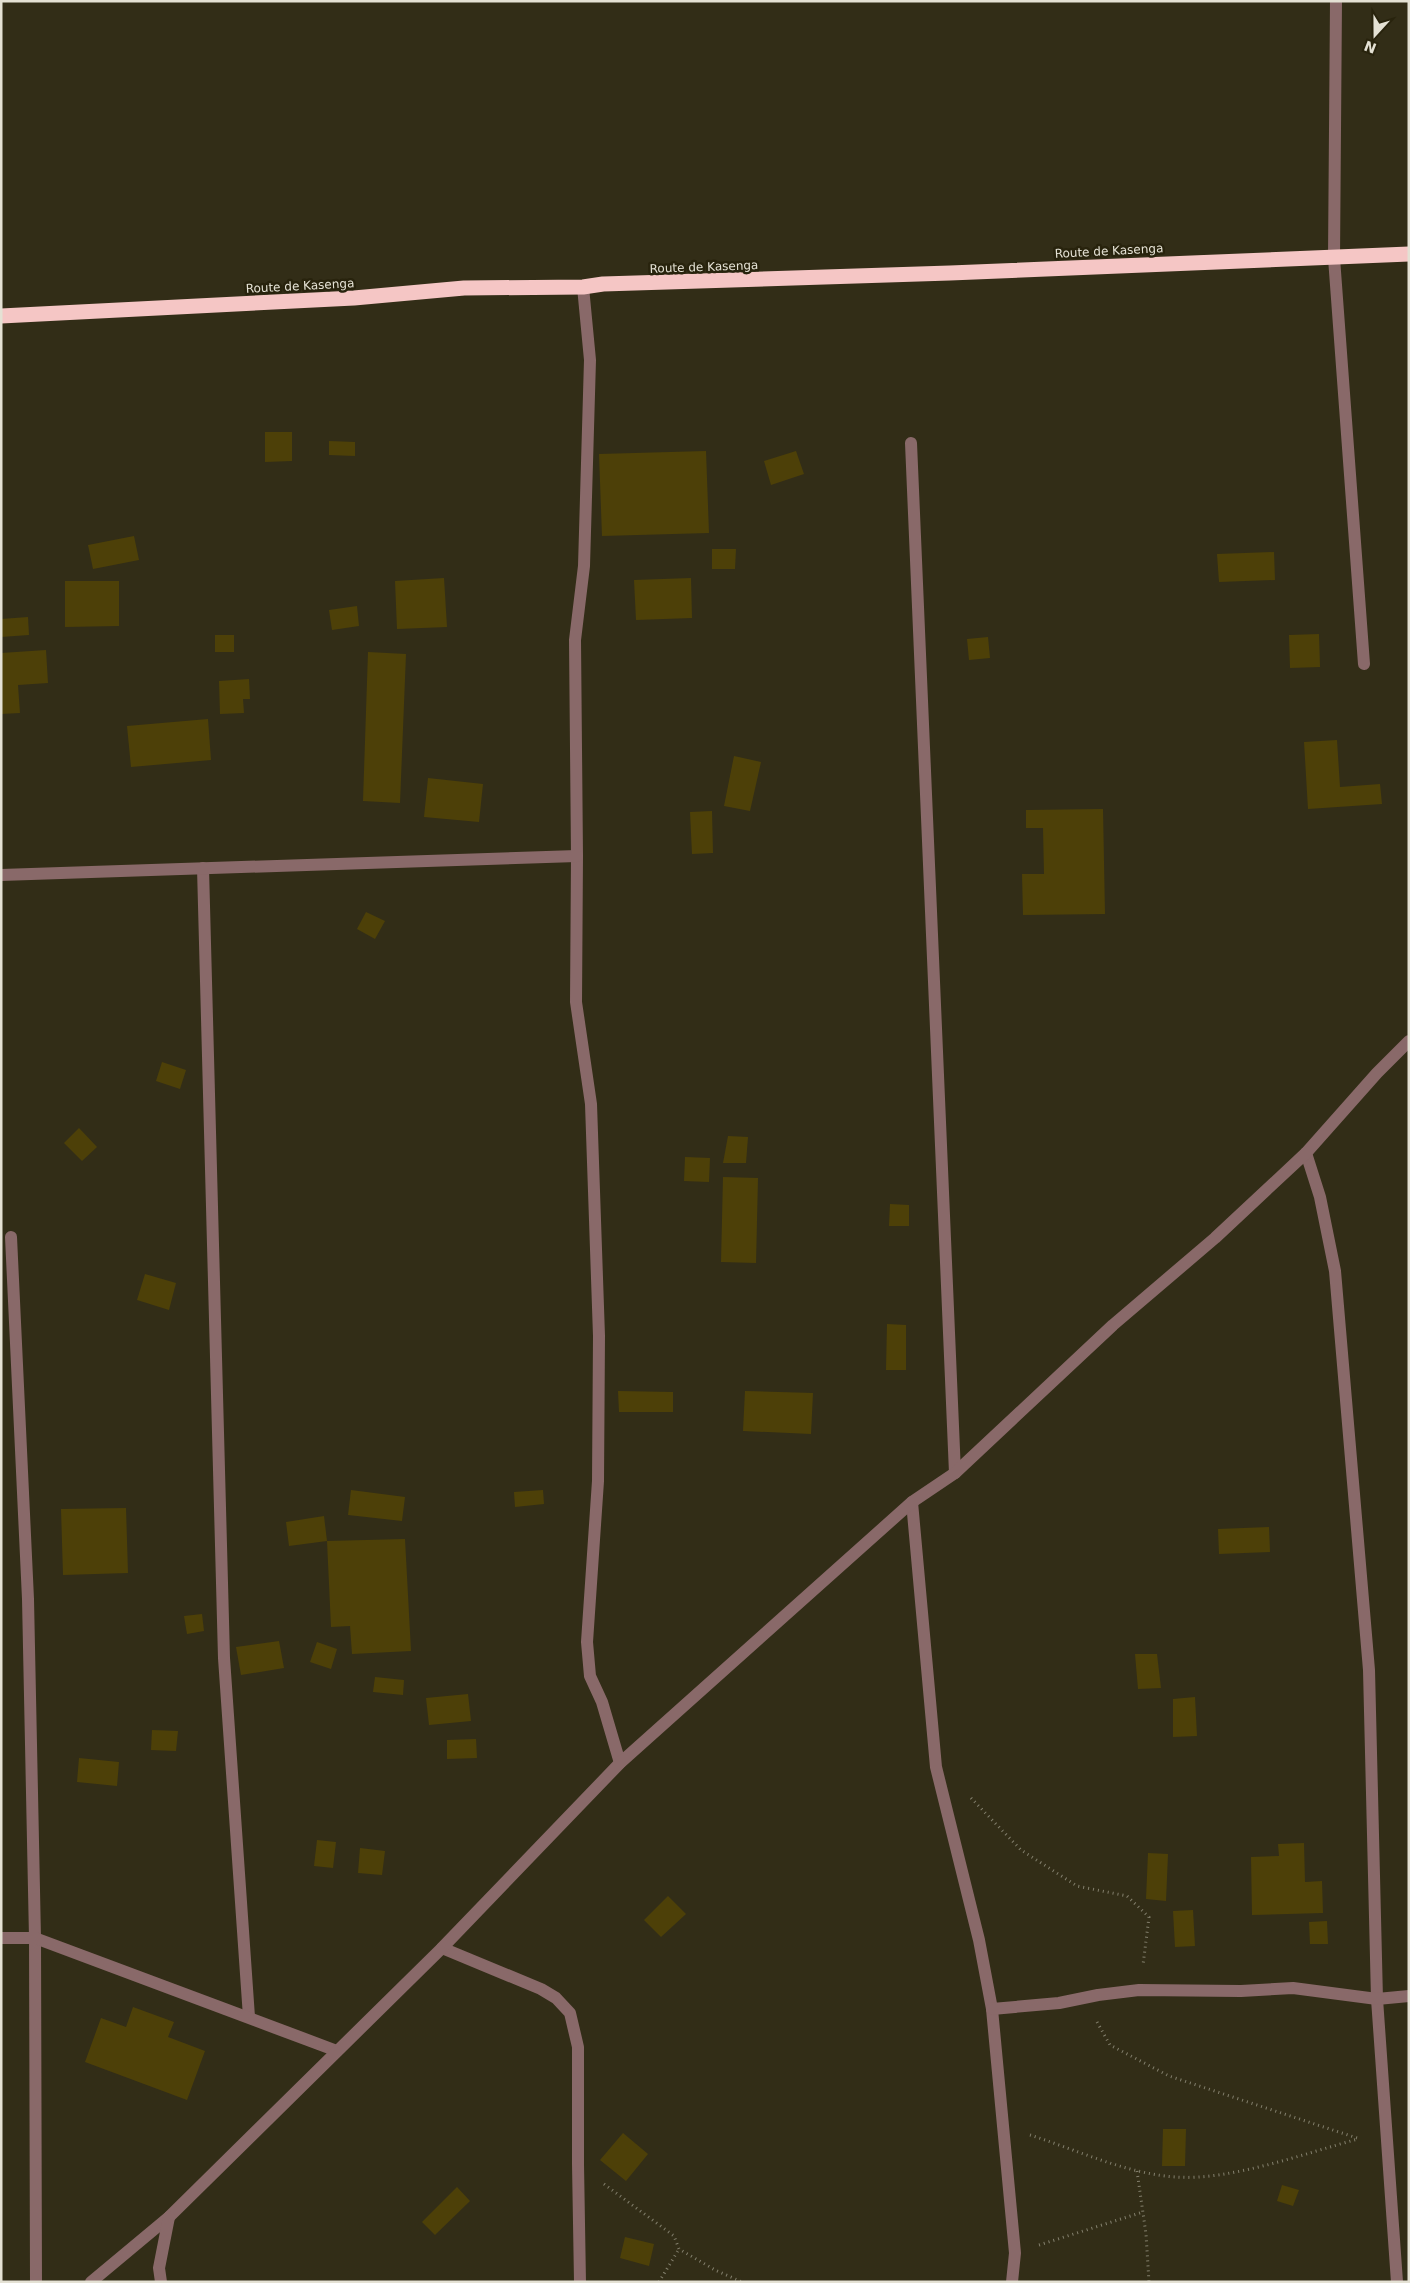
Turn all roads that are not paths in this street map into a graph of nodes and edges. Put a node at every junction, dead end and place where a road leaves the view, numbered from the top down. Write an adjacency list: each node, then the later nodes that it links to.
1 (1336, 1): 3 (street)
2 (1409, 254): 3 (highway, Route de Kasenga)
3 (1334, 258): 4 (highway, Route de Kasenga); 7 (street)
4 (584, 287): 5 (highway, Route de Kasenga); 8 (street)
5 (1, 316)
6 (911, 443): 14 (street)
7 (1364, 664)
8 (577, 856): 9 (street); 16 (street)
9 (203, 868): 10 (street); 23 (street)
10 (1, 875)
11 (1409, 1041): 12 (street)
12 (1306, 1153): 14 (street); 21 (street)
13 (10, 1236): 18 (street)
14 (955, 1473): 15 (street)
15 (912, 1502): 16 (street); 22 (street)
16 (620, 1763): 19 (street)
17 (1, 1938): 18 (street)
18 (35, 1938): 23 (street); 26 (street)
19 (442, 1948): 24 (street); 29 (street)
20 (1409, 1996): 21 (street)
21 (1377, 1998): 22 (street); 31 (street)
22 (992, 2009): 30 (street)
23 (250, 2017): 24 (street)
24 (337, 2052): 25 (street)
25 (168, 2217): 27 (street); 28 (street)
26 (36, 2282)
27 (91, 2282)
28 (161, 2282)
29 (580, 2282)
30 (1012, 2282)
31 (1397, 2282)

